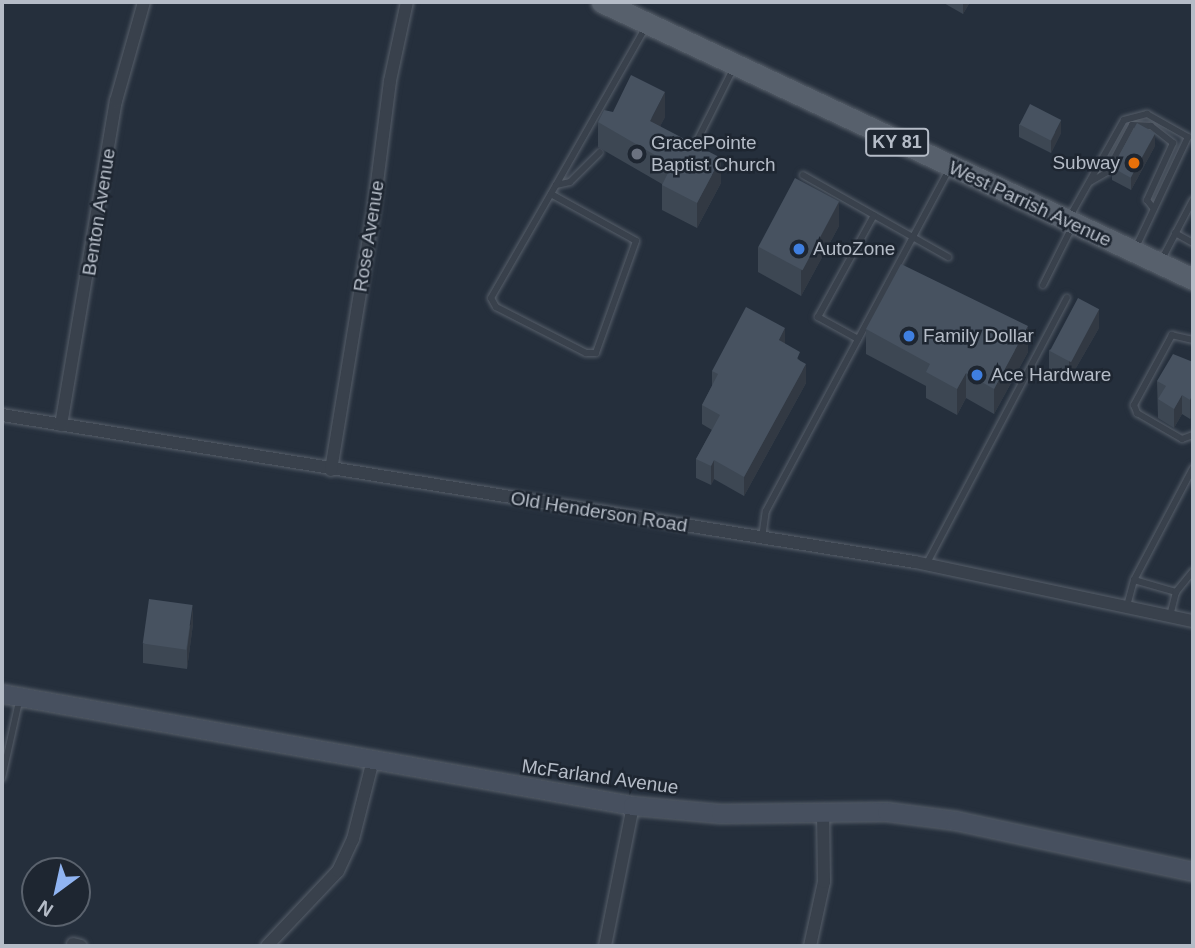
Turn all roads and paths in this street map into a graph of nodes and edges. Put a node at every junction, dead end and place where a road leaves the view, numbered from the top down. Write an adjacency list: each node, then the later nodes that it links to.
1 (144, 2): 31 (street, Benton Avenue)
2 (407, 2): 33 (street, Rose Avenue)
3 (603, 2): 4 (main road, West Parrish Avenue / KY 81)
4 (648, 24): 5 (main road, West Parrish Avenue / KY 81); 6 (lane)
5 (735, 65): 9 (lane); 10 (main road, West Parrish Avenue / KY 81)
6 (603, 103): 7 (lane); 13 (lane)
7 (608, 110)
8 (600, 152): 13 (lane)
9 (689, 158)
10 (950, 167): 18 (main road, West Parrish Avenue / KY 81); 20 (lane)
11 (803, 175): 17 (lane)
12 (1087, 184): 16 (lane); 16 (lane); 18 (lane)
13 (556, 185): 14 (lane)
14 (551, 194): 14 (lane)
15 (1193, 200): 19 (lane)
16 (1154, 209): 22 (lane)
17 (874, 215): 20 (lane); 28 (lane)
18 (1070, 223): 22 (main road, West Parrish Avenue / KY 81); 26 (lane)
19 (1175, 233): 21 (lane); 24 (lane)
20 (913, 237): 23 (lane); 28 (lane)
21 (1193, 243)
22 (1134, 251): 24 (main road, West Parrish Avenue / KY 81)
23 (948, 257)
24 (1160, 264): 25 (main road, West Parrish Avenue / KY 81)
25 (1193, 279)
26 (1043, 285)
27 (1067, 298): 37 (lane)
28 (858, 339): 36 (lane)
29 (1193, 340): 32 (lane)
30 (2, 415): 31 (street, Old Henderson Road)
31 (61, 425): 33 (street, Old Henderson Road)
32 (1193, 435)
33 (331, 470): 36 (street, Old Henderson Road)
34 (1192, 471): 35 (lane); 39 (lane)
35 (1193, 483)
36 (762, 538): 37 (street, Old Henderson Road)
37 (926, 565): 41 (street, Old Henderson Road)
38 (1193, 571): 40 (lane)
39 (1134, 580): 40 (lane); 41 (lane)
40 (1175, 592): 42 (lane)
41 (1127, 606): 42 (street, Old Henderson Road)
42 (1170, 616): 43 (street, Old Henderson Road)
43 (1193, 621)
44 (11, 696): 45 (street, McFarland Avenue); 46 (lane)
45 (373, 761): 47 (street, McFarland Avenue); 50 (street)
46 (2, 778)
47 (632, 806): 48 (street, McFarland Avenue); 51 (street)
48 (823, 811): 49 (street, McFarland Avenue); 52 (street)
49 (1193, 872)
50 (267, 946)
51 (604, 946)
52 (810, 946)

